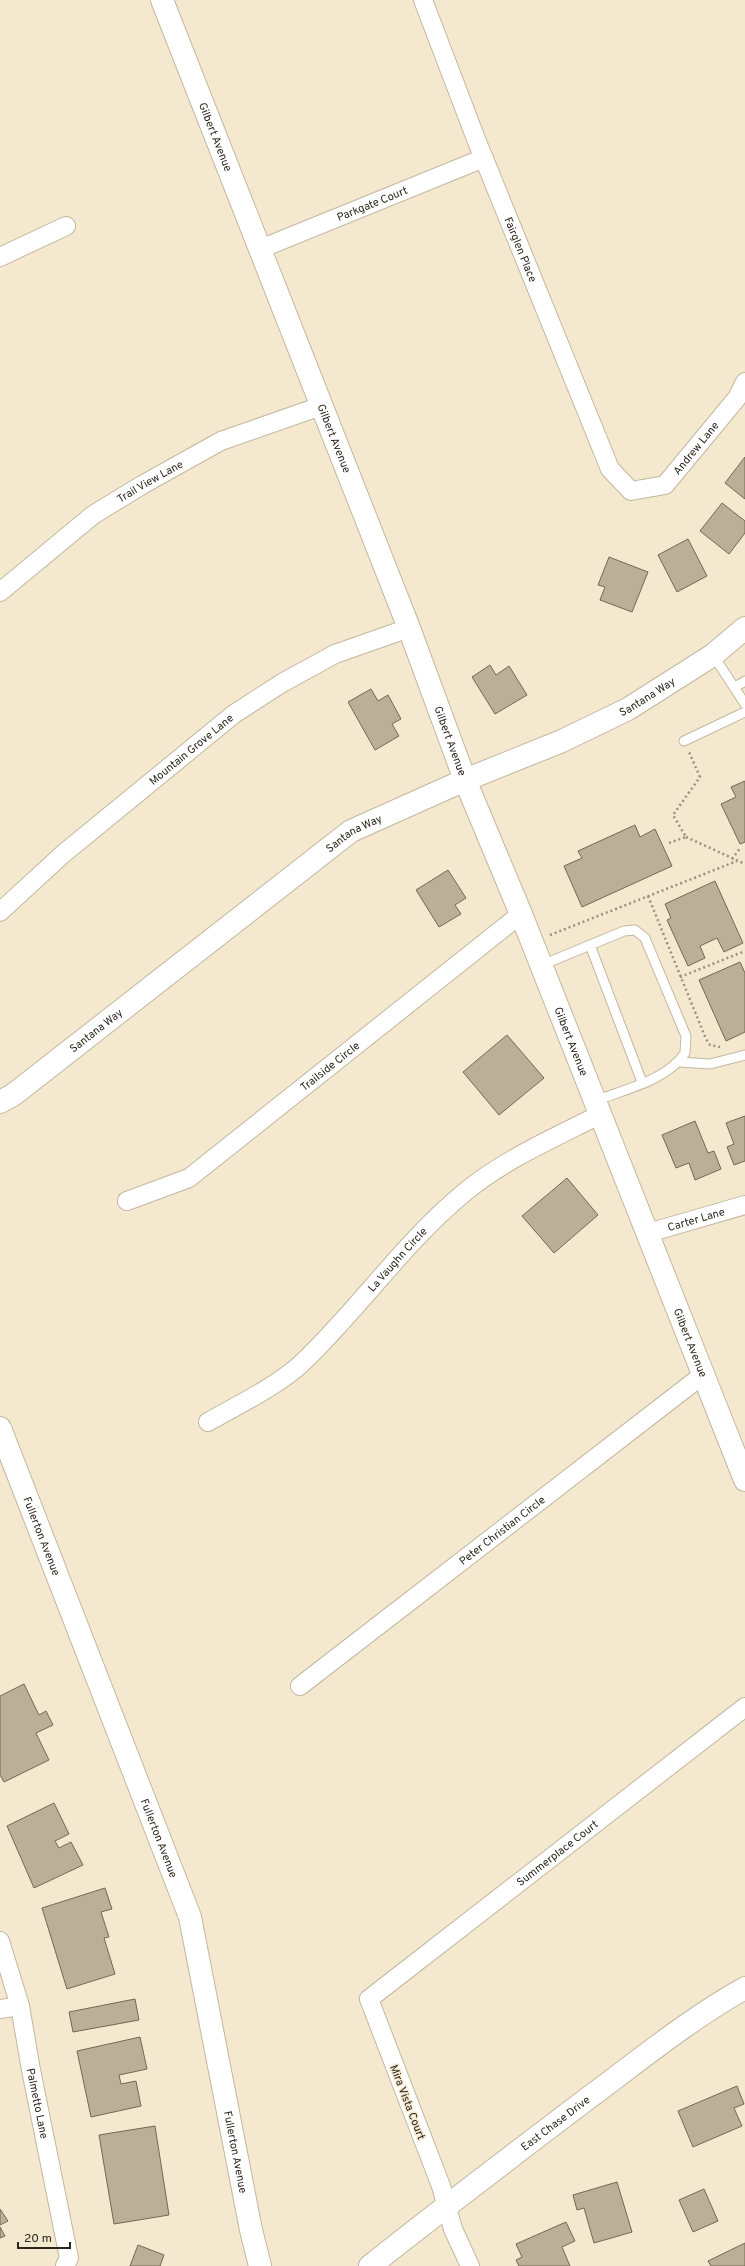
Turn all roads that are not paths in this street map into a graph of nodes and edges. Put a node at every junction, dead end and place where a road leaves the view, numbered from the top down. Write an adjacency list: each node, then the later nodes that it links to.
1 (162, 0): 5 (street, Gilbert Avenue)
2 (423, 0): 3 (street, Fairglen Place)
3 (484, 158): 5 (street, Parkgate Court); 9 (street, Fairglen Place)
4 (66, 226): 6 (street)
5 (260, 249): 8 (street, Gilbert Avenue)
6 (0, 257)
7 (745, 382): 9 (street, Andrew Lane)
8 (321, 406): 10 (street, Trail View Lane); 11 (street, Gilbert Avenue)
9 (631, 491)
10 (0, 592)
11 (409, 628): 19 (street, Gilbert Avenue); 20 (street, Mountain Grove Lane)
12 (745, 628): 13 (street, Santana Way)
13 (713, 655): 15 (lane); 19 (street, Santana Way)
14 (745, 681): 15 (lane)
15 (735, 687): 16 (lane)
16 (745, 704)
17 (745, 712): 18 (lane)
18 (684, 740)
19 (465, 780): 21 (street, Gilbert Avenue); 27 (street, Santana Way)
20 (0, 912)
21 (521, 914): 23 (street, Gilbert Avenue); 29 (street, Trailside Circle)
22 (590, 945): 23 (lane); 25 (lane); 26 (lane)
23 (542, 965): 28 (street, Gilbert Avenue)
24 (745, 1055): 25 (lane)
25 (679, 1062): 26 (lane)
26 (642, 1082): 28 (lane)
27 (0, 1102)
28 (598, 1107): 31 (street, Gilbert Avenue); 33 (street, La Vaughn Circle)
29 (127, 1201)
30 (745, 1205): 31 (street, Carter Lane)
31 (648, 1233): 32 (street, Gilbert Avenue)
32 (704, 1374): 35 (street, Gilbert Avenue); 36 (street, Peter Christian Circle)
33 (208, 1422)
34 (0, 1428): 45 (street, Fullerton Avenue)
35 (745, 1480)
36 (300, 1686)
37 (745, 1707): 40 (street, Summerplace Court)
38 (0, 1941): 41 (street, Palmetto Lane)
39 (745, 1988): 43 (street, East Chase Drive)
40 (369, 1999): 43 (street, Mira Vista Court)
41 (20, 2006): 42 (street); 44 (street, Palmetto Lane)
42 (0, 2009)
43 (446, 2204): 46 (street, East Chase Drive); 47 (street, Mira Vista Court)
44 (65, 2266)
45 (260, 2266)
46 (370, 2266)
47 (470, 2266)

